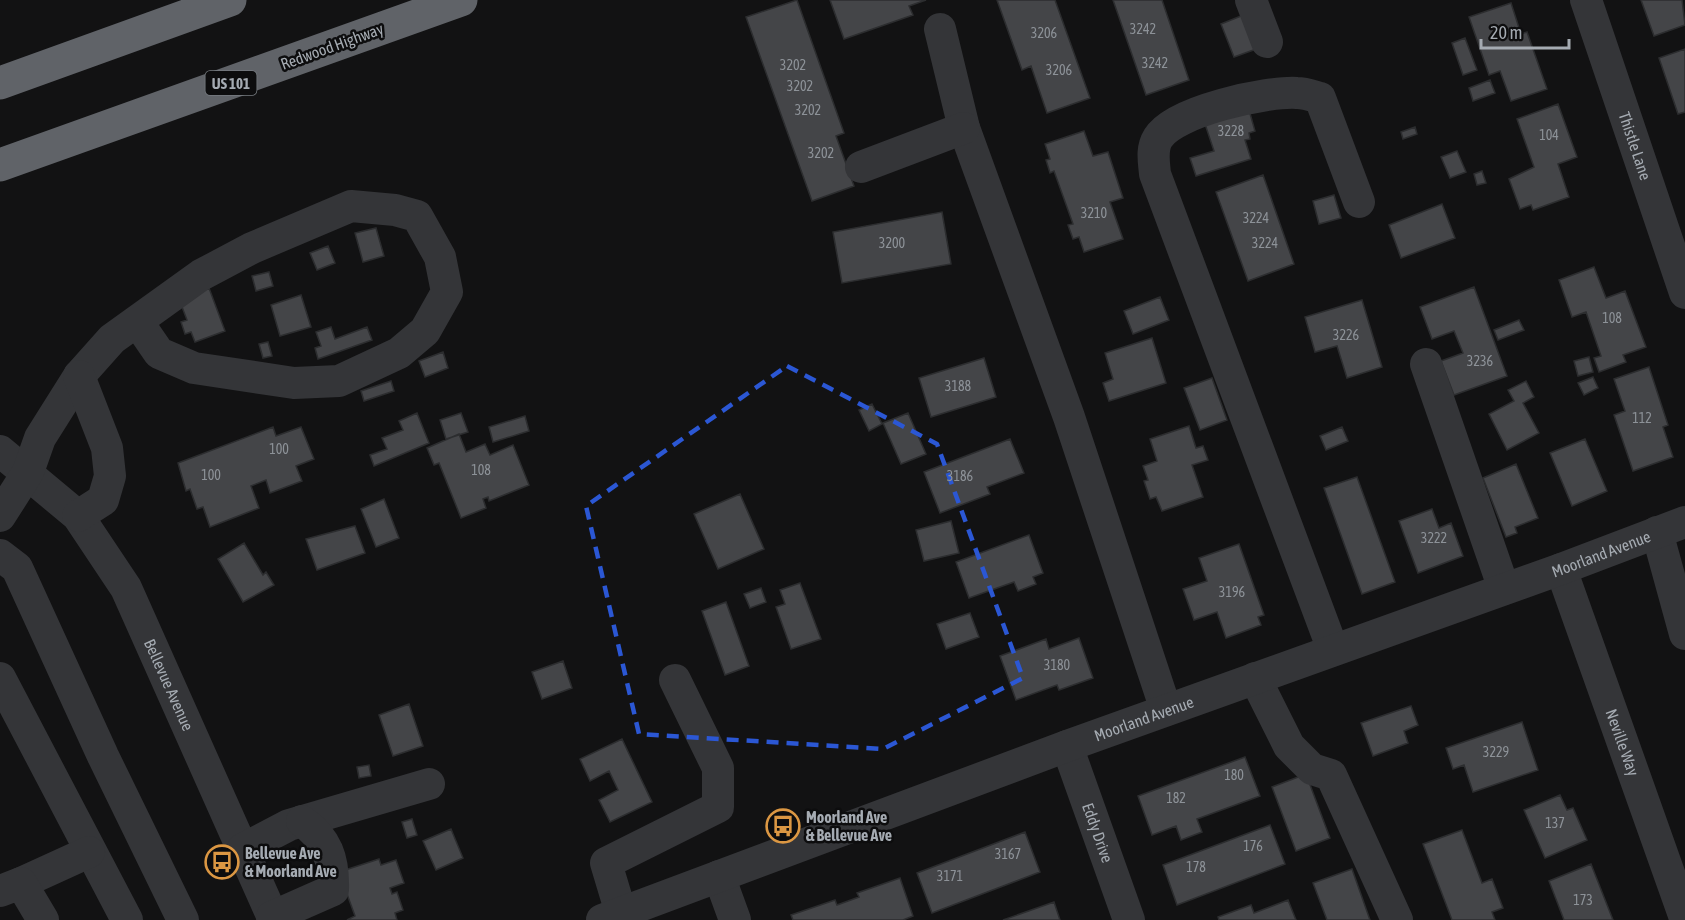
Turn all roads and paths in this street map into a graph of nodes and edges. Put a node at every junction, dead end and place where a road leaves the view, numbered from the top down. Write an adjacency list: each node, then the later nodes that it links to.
1 (230, 0): 7 (highway)
2 (461, 0): 9 (highway, Redwood Highway / US 101)
3 (1251, 0): 6 (street)
4 (1586, 0): 12 (street, Thistle Lane)
5 (940, 29): 8 (street)
6 (1267, 42)
7 (0, 83)
8 (964, 128): 10 (street); 29 (street)
9 (0, 165)
10 (861, 167)
11 (1359, 202): 25 (street)
12 (1685, 292)
13 (137, 321): 13 (street); 15 (street)
14 (1426, 364): 23 (street)
15 (79, 376): 17 (street); 19 (street)
16 (0, 451): 17 (street, Bellevue Avenue)
17 (28, 472): 18 (street); 19 (street, Bellevue Avenue)
18 (0, 516)
19 (78, 516): 33 (street, Bellevue Avenue)
20 (1671, 527): 22 (street, Moorland Avenue); 24 (street)
21 (0, 555): 42 (street)
22 (1561, 569): 23 (street, Moorland Avenue); 37 (street, Neville Way)
23 (1504, 589): 25 (street, Moorland Avenue)
24 (1685, 634)
25 (1333, 650): 27 (street, Moorland Avenue)
26 (0, 678): 34 (street)
27 (1255, 678): 29 (street, Moorland Avenue); 45 (street)
28 (675, 680): 38 (street)
29 (1166, 710): 30 (street, Moorland Avenue)
30 (1067, 746): 35 (street, Moorland Avenue); 44 (street, Eddy Drive)
31 (429, 784): 32 (street)
32 (302, 821): 33 (street); 39 (street)
33 (243, 849): 39 (street, Bellevue Avenue)
34 (89, 852): 36 (street); 41 (street)
35 (719, 876): 38 (street, Moorland Avenue); 43 (street)
36 (11, 887): 40 (street)
37 (1684, 914)
38 (612, 916)
39 (273, 919)
40 (43, 920)
41 (127, 920)
42 (183, 920)
43 (735, 920)
44 (1129, 920)
45 (1397, 920)

